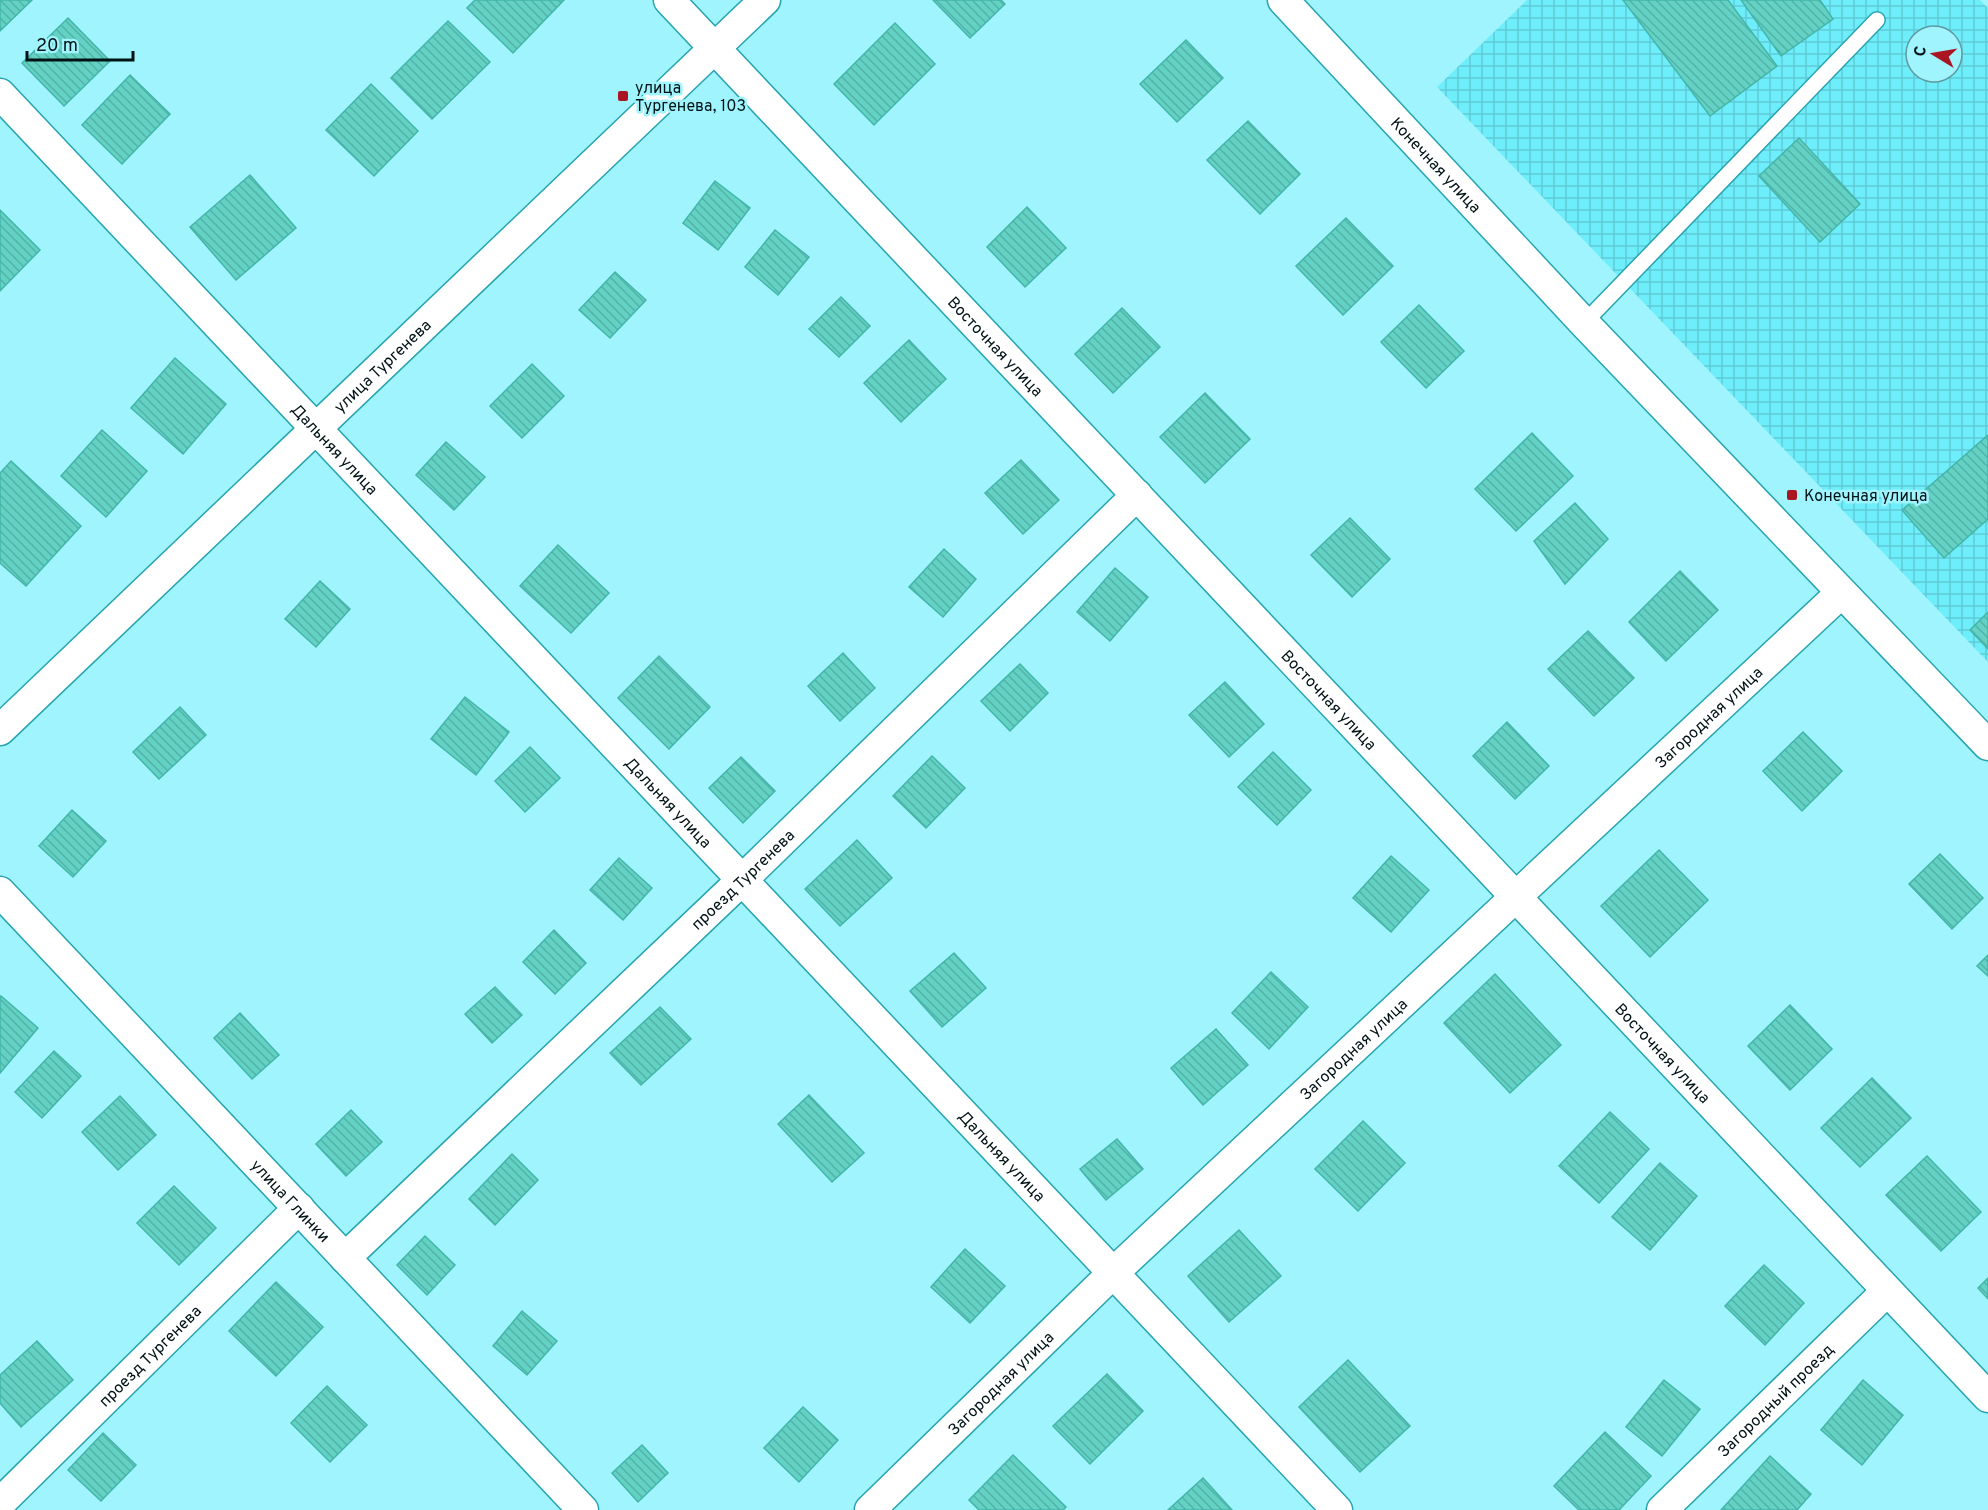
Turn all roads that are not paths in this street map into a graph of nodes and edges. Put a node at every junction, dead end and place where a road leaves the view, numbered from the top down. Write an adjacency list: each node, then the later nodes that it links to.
1 (669, 0): 5 (street, Восточная улица)
2 (765, 0): 5 (street, улица Тургенева)
3 (1283, 0): 7 (street, Конечная улица)
4 (1877, 20): 7 (lane)
5 (714, 48): 8 (street, улица Тургенева); 9 (street, Восточная улица)
6 (0, 94): 8 (street, Дальняя улица)
7 (1584, 323): 10 (street, Конечная улица)
8 (316, 429): 11 (street, улица Тургенева); 13 (street, Дальняя улица)
9 (1137, 495): 13 (street, проезд Тургенева); 15 (street, Восточная улица)
10 (1840, 594): 12 (street, Конечная улица); 15 (street, Загородная улица)
11 (0, 730)
12 (1988, 745)
13 (742, 880): 17 (street, проезд Тургенева); 18 (street, Дальняя улица)
14 (0, 892): 16 (street, улица Глинки)
15 (1514, 896): 18 (street, Загородная улица); 19 (street, Восточная улица)
16 (299, 1208): 17 (street, улица Глинки); 21 (street, проезд Тургенева)
17 (345, 1258): 22 (street, улица Глинки)
18 (1113, 1273): 23 (street, Загородная улица); 24 (street, Дальняя улица)
19 (1887, 1291): 20 (street, Восточная улица); 25 (street, Загородный проезд)
20 (1988, 1397)
21 (0, 1503)
22 (583, 1510)
23 (870, 1510)
24 (1337, 1510)
25 (1662, 1510)

